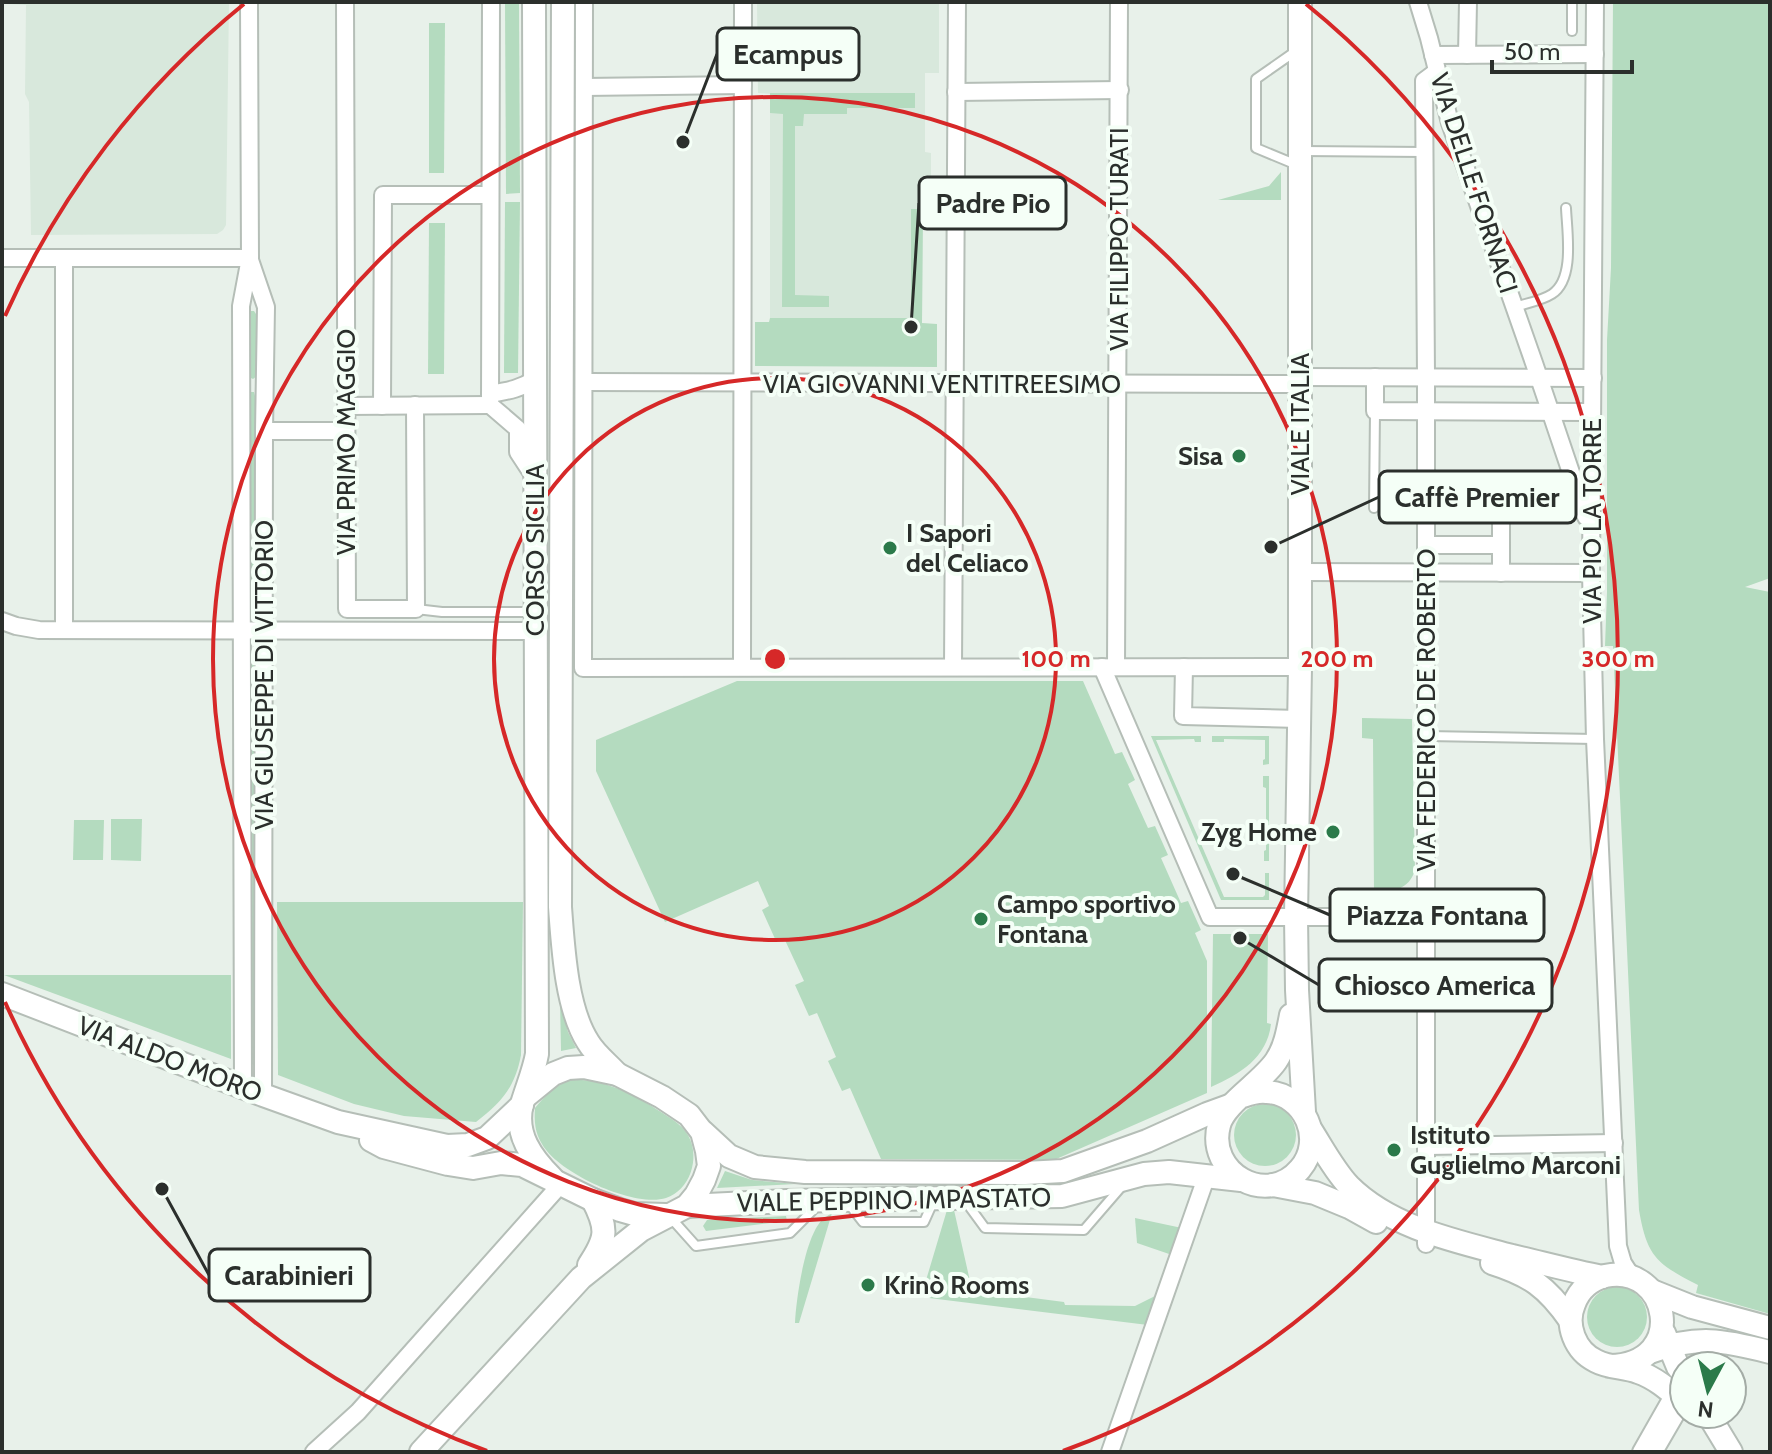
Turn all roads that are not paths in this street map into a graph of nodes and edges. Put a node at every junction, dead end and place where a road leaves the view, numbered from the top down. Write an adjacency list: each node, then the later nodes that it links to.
1 (249, 2): 30 (street, VIA GIUSEPPE DI VITTORIO)
2 (345, 2): 46 (street, VIA PRIMO MAGGIO)
3 (491, 2): 26 (street)
4 (534, 2): 38 (main road, CORSO SICILIA)
5 (563, 2): 32 (main road, CORSO SICILIA)
6 (584, 2): 21 (street)
7 (743, 2): 20 (street)
8 (957, 2): 23 (street)
9 (1119, 2): 22 (street, VIA FILIPPO TURATI)
10 (1300, 2): 16 (main road, VIALE ITALIA)
11 (1418, 2): 19 (street, VIA DELLE FORNACI)
12 (1468, 2): 18 (street)
13 (1572, 2): 15 (lane)
14 (1595, 2): 17 (street, VIA PIO LA TORRE)
15 (1572, 31)
16 (1300, 48): 25 (main road, VIALE ITALIA); 25 (lane)
17 (1595, 54): 18 (street); 37 (street, VIA PIO LA TORRE)
18 (1467, 55): 19 (street)
19 (1435, 63): 24 (street); 31 (street, VIA DELLE FORNACI)
20 (743, 85): 21 (street); 41 (street)
21 (584, 87): 33 (street)
22 (1120, 90): 23 (street); 43 (street, VIA FILIPPO TURATI)
23 (956, 92): 42 (street)
24 (1425, 152): 25 (lane); 34 (street)
25 (1300, 158): 39 (main road, VIALE ITALIA)
26 (490, 195): 44 (street); 47 (street, VIA PRIMO MAGGIO)
27 (1566, 208): 31 (lane)
28 (2, 258): 29 (street)
29 (64, 258): 30 (street); 71 (street)
30 (250, 258): 52 (street, VIA GIUSEPPE DI VITTORIO); 72 (street, VIA GIUSEPPE DI VITTORIO)
31 (1515, 307): 35 (street, VIA DELLE FORNACI)
32 (562, 316): 33 (street); 55 (main road, CORSO SICILIA)
33 (584, 347): 40 (street)
34 (1426, 370): 35 (street, VIA GIOVANNI VENTITREESIMO); 36 (street, VIA GIOVANNI VENTITREESIMO); 51 (street, VIA FEDERICO DE ROBERTO)
35 (1537, 370): 37 (street, VIA GIOVANNI VENTITREESIMO); 49 (street, VIA DELLE FORNACI)
36 (1375, 377): 39 (street, VIA GIOVANNI VENTITREESIMO); 48 (street)
37 (1593, 378): 50 (street, VIA PIO LA TORRE)
38 (535, 379): 44 (street); 56 (main road, CORSO SICILIA)
39 (1300, 380): 43 (street, VIA GIOVANNI VENTITREESIMO); 63 (main road, VIALE ITALIA)
40 (584, 382): 41 (street, VIA GIOVANNI VENTITREESIMO); 54 (street)
41 (742, 383): 42 (street, VIA GIOVANNI VENTITREESIMO); 74 (street)
42 (954, 384): 43 (street, VIA GIOVANNI VENTITREESIMO); 75 (street)
43 (1119, 385): 76 (street, VIA FILIPPO TURATI)
44 (490, 399): 45 (street); 56 (street)
45 (415, 405): 47 (street); 68 (street)
46 (346, 406): 47 (street); 53 (street, VIA PRIMO MAGGIO)
47 (382, 406)
48 (1375, 411): 51 (street); 58 (lane)
49 (1551, 412): 50 (street); 51 (street); 59 (street, VIA DELLE FORNACI)
50 (1592, 412): 59 (street, VIA PIO LA TORRE)
51 (1426, 419): 60 (street, VIA FEDERICO DE ROBERTO)
52 (264, 431): 53 (street); 73 (street, VIA GIUSEPPE DI VITTORIO)
53 (346, 431): 68 (street, VIA PRIMO MAGGIO)
54 (584, 440): 55 (street); 67 (street)
55 (561, 467): 62 (main road, CORSO SICILIA)
56 (535, 478): 70 (main road, CORSO SICILIA)
57 (1501, 483): 61 (street)
58 (1374, 508)
59 (1591, 532): 66 (street, VIA PIO LA TORRE)
60 (1426, 545): 61 (street); 64 (street, VIA FEDERICO DE ROBERTO)
61 (1501, 545): 65 (street)
62 (561, 552): 67 (street); 86 (main road, CORSO SICILIA)
63 (1300, 572): 64 (street); 78 (main road, VIALE ITALIA)
64 (1426, 573): 65 (street); 80 (street, VIA FEDERICO DE ROBERTO)
65 (1501, 573): 66 (street)
66 (1591, 573): 81 (street, VIA PIO LA TORRE)
67 (583, 586): 74 (street)
68 (416, 609): 70 (lane)
69 (2, 621): 71 (street)
70 (535, 622): 73 (street); 88 (main road, CORSO SICILIA)
71 (64, 630): 72 (street)
72 (241, 631): 73 (street); 87 (street, VIA GIUSEPPE DI VITTORIO)
73 (265, 631): 87 (street, VIA GIUSEPPE DI VITTORIO)
74 (742, 667): 75 (street)
75 (953, 667): 76 (street)
76 (1109, 667): 77 (street); 82 (street)
77 (1184, 667): 78 (street); 79 (street)
78 (1300, 667): 79 (main road, VIALE ITALIA)
79 (1299, 719): 82 (main road, VIALE ITALIA)
80 (1427, 736): 81 (lane); 83 (street, VIA FEDERICO DE ROBERTO)
81 (1595, 739): 93 (street, VIA PIO LA TORRE)
82 (1296, 917): 83 (street); 84 (main road, VIALE ITALIA)
83 (1427, 917): 94 (street, VIA FEDERICO DE ROBERTO)
84 (1297, 990): 89 (main road); 90 (main road)
85 (2, 994): 87 (main road, VIA ALDO MORO)
86 (617, 1074): 88 (main road); 92 (main road)
87 (253, 1091): 91 (main road, VIA ALDO MORO)
88 (524, 1101): 91 (main road); 98 (main road)
89 (1236, 1101): 90 (main road); 92 (main road, VIALE PEPPINO IMPASTATO); 97 (main road)
90 (1307, 1121): 99 (main road); 104 (main road)
91 (338, 1122): 98 (main road)
92 (702, 1132): 103 (main road)
93 (1614, 1143): 94 (street); 106 (street, VIA PIO LA TORRE)
94 (1427, 1146): 104 (street, VIA FEDERICO DE ROBERTO)
95 (1207, 1175): 96 (main road, VIALE PEPPINO IMPASTATO); 97 (main road, VIALE PEPPINO IMPASTATO); 124 (street)
96 (1129, 1178): 100 (main road, VIALE PEPPINO IMPASTATO); 100 (lane)
97 (1241, 1180): 99 (main road)
98 (557, 1181): 101 (main road); 122 (street)
99 (1273, 1185): 104 (main road)
100 (963, 1198): 102 (main road, VIALE PEPPINO IMPASTATO)
101 (593, 1200): 103 (main road); 107 (main road)
102 (822, 1201): 103 (main road, VIALE PEPPINO IMPASTATO); 103 (lane)
103 (677, 1210): 107 (main road)
104 (1426, 1238): 105 (main road); 109 (main road)
105 (1602, 1277): 106 (main road); 109 (main road)
106 (1632, 1277): 108 (main road)
107 (581, 1278): 123 (main road)
108 (1652, 1291): 110 (main road); 111 (main road)
109 (1570, 1320): 116 (main road)
110 (1770, 1328)
111 (1660, 1342): 112 (main road); 115 (main road); 116 (main road)
112 (1719, 1342): 113 (main road); 114 (main road)
113 (1705, 1350)
114 (1770, 1352)
115 (1668, 1361)
116 (1610, 1366): 117 (main road)
117 (1668, 1386)
118 (1668, 1412): 125 (street)
119 (1668, 1421): 126 (street)
120 (1711, 1430): 121 (main road)
121 (1726, 1445)
122 (314, 1452)
123 (421, 1452)
124 (1110, 1452)
125 (1641, 1452)
126 (1654, 1452)

